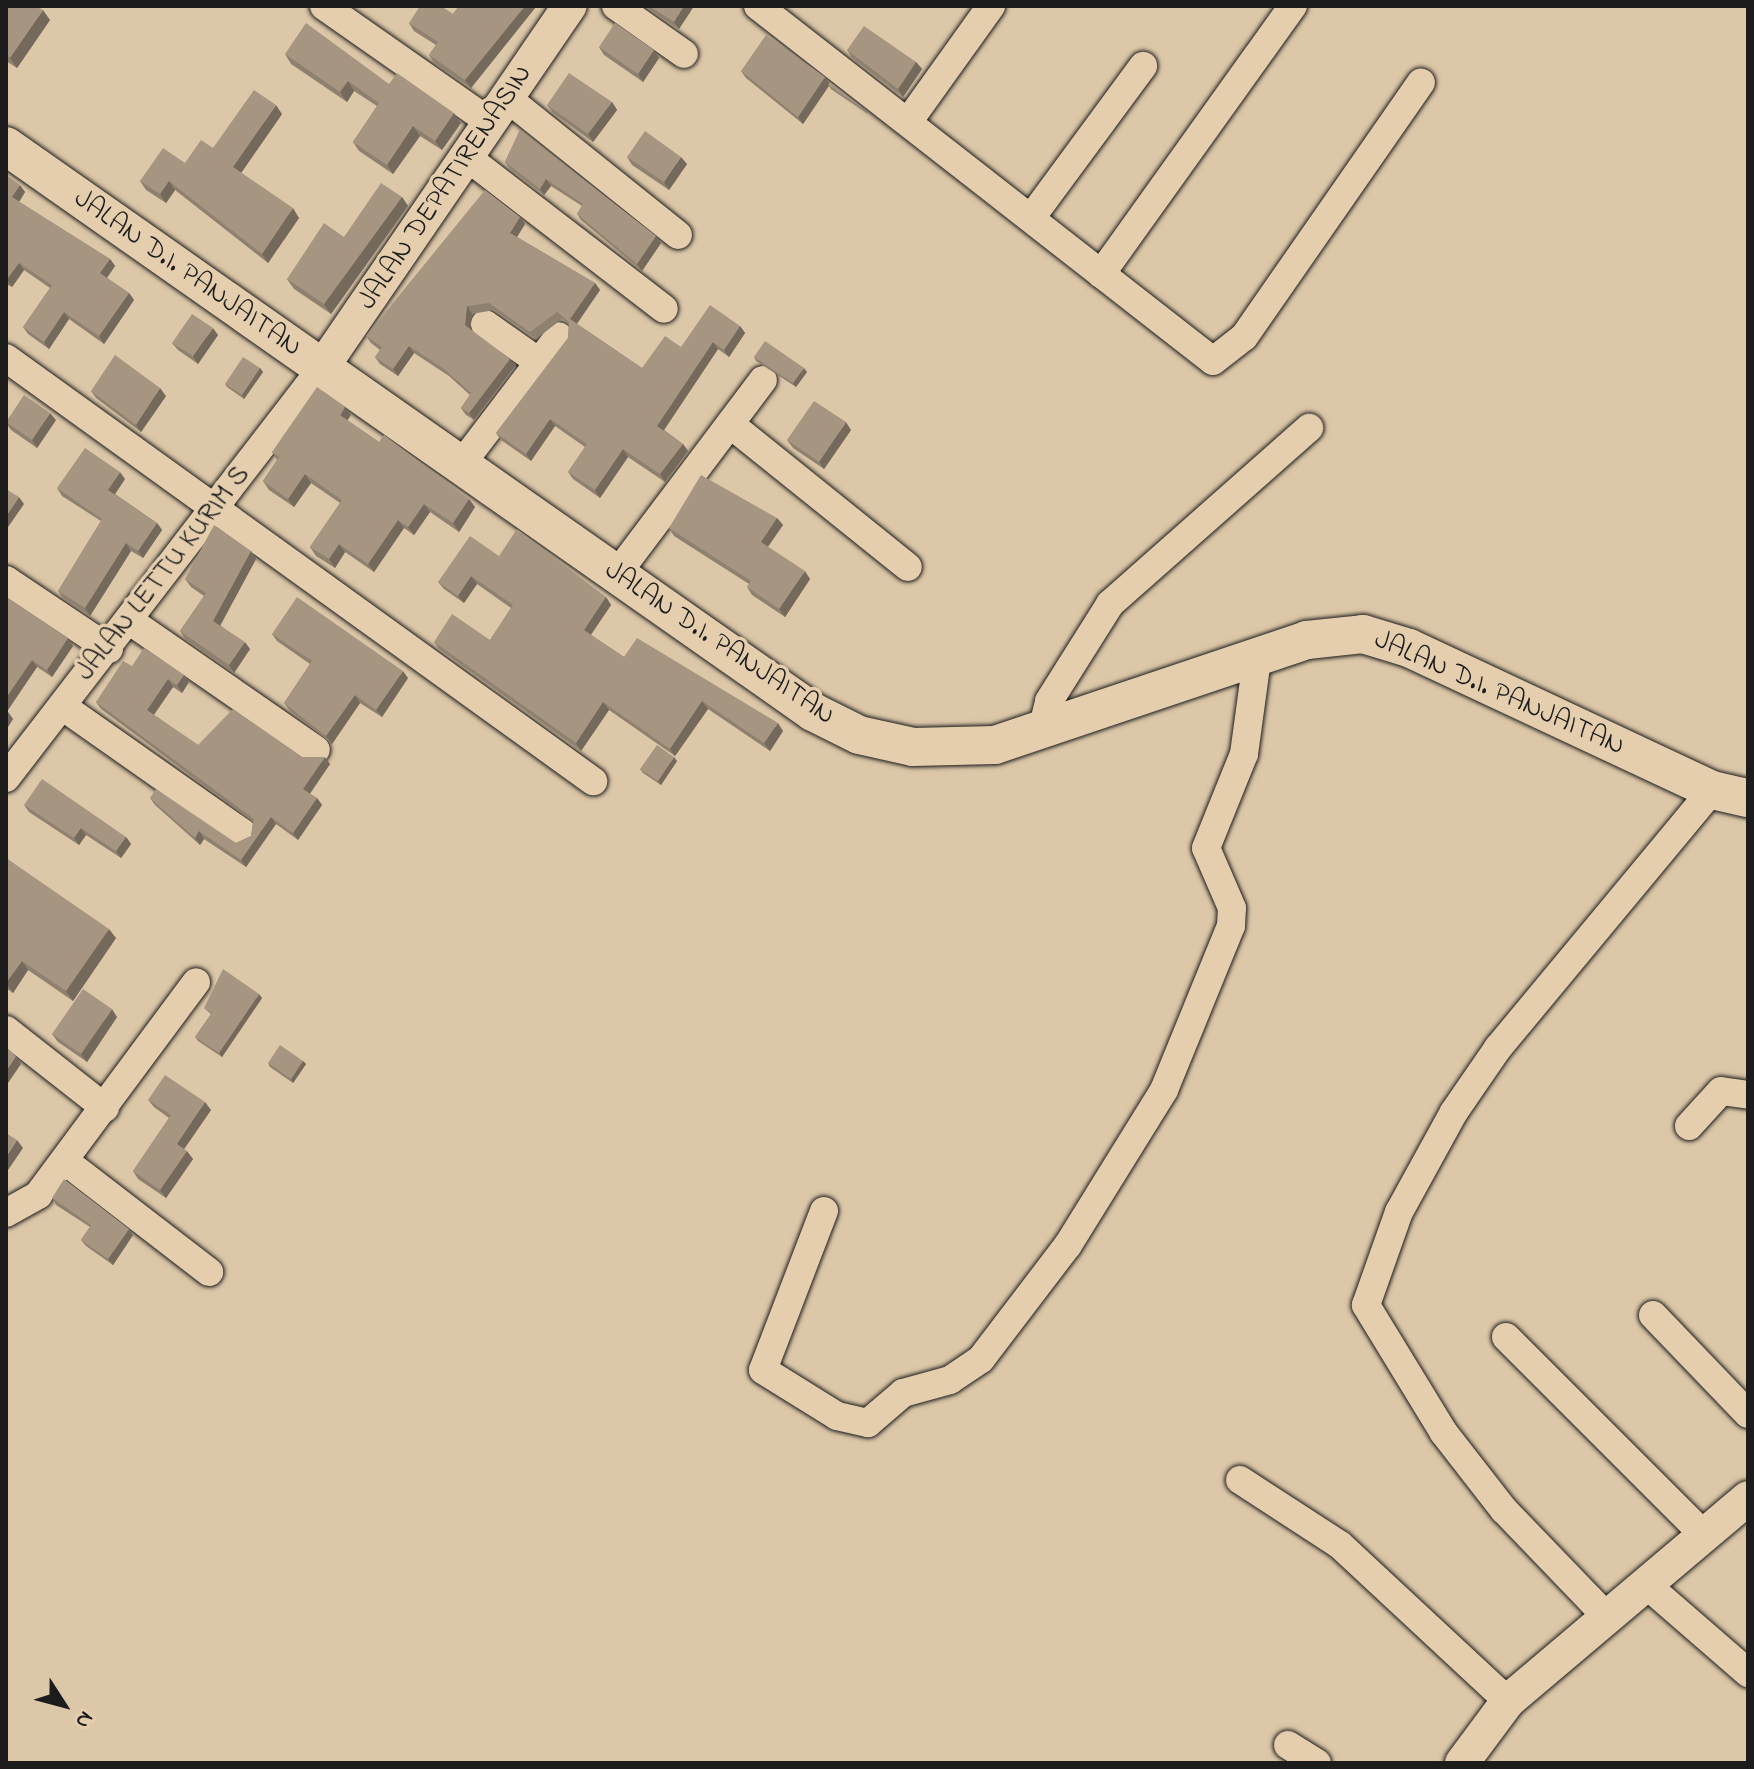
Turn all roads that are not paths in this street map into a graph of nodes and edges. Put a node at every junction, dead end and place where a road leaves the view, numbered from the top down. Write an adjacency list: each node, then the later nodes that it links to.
1 (324, 6): 10 (street)
2 (570, 6): 10 (street, JALAN DEPATIRENASIN)
3 (616, 6): 7 (street)
4 (758, 6): 11 (street)
5 (991, 6): 11 (street)
6 (1293, 6): 16 (street)
7 (684, 54)
8 (1143, 66): 14 (street)
9 (1421, 82): 16 (street)
10 (499, 110): 13 (street, JALAN DEPATIRENASIN); 15 (street)
11 (908, 122): 14 (street)
12 (6, 146): 22 (main road, JALAN D.I. PANJAITAN)
13 (468, 158): 17 (street); 22 (street, JALAN DEPATIRENASIN)
14 (1031, 218): 16 (street)
15 (678, 235)
16 (1101, 274)
17 (664, 309)
18 (485, 324): 21 (street)
19 (559, 336): 21 (street)
20 (6, 358): 27 (street)
21 (539, 362): 26 (street)
22 (321, 369): 26 (main road, JALAN D.I. PANJAITAN); 27 (street, JALAN LETTU KURIM S)
23 (763, 380): 24 (street)
24 (730, 424): 28 (street); 29 (street)
25 (1309, 428): 35 (street)
26 (460, 466): 29 (main road, JALAN D.I. PANJAITAN)
27 (214, 511): 31 (street, JALAN LETTU KURIM S); 38 (street)
28 (908, 567)
29 (616, 575): 35 (main road, JALAN D.I. PANJAITAN)
30 (6, 580): 32 (street)
31 (130, 621): 32 (street, JALAN LETTU KURIM S); 36 (street)
32 (109, 649): 34 (street, JALAN LETTU KURIM S)
33 (1257, 659): 35 (main road, JALAN D.I. PANJAITAN); 39 (main road, JALAN D.I. PANJAITAN); 47 (street)
34 (62, 706): 37 (street, JALAN LETTU KURIM S); 40 (street)
35 (1042, 730)
36 (316, 750)
37 (7, 775)
38 (593, 781)
39 (1730, 794): 57 (street)
40 (243, 833)
41 (196, 982): 44 (street)
42 (6, 1030): 44 (street)
43 (1748, 1095): 45 (street)
44 (105, 1108): 46 (street)
45 (1689, 1126)
46 (65, 1161): 48 (street); 49 (street)
47 (824, 1211)
48 (6, 1213)
49 (209, 1272)
50 (1653, 1315): 52 (street)
51 (1506, 1337): 55 (street)
52 (1748, 1414)
53 (1240, 1480): 59 (street)
54 (1748, 1498): 55 (street)
55 (1704, 1535): 56 (street)
56 (1648, 1586): 57 (street); 58 (street)
57 (1608, 1618): 59 (street)
58 (1748, 1673)
59 (1508, 1701): 62 (street)
60 (1288, 1745): 61 (street)
61 (1317, 1763)
62 (1462, 1763)

